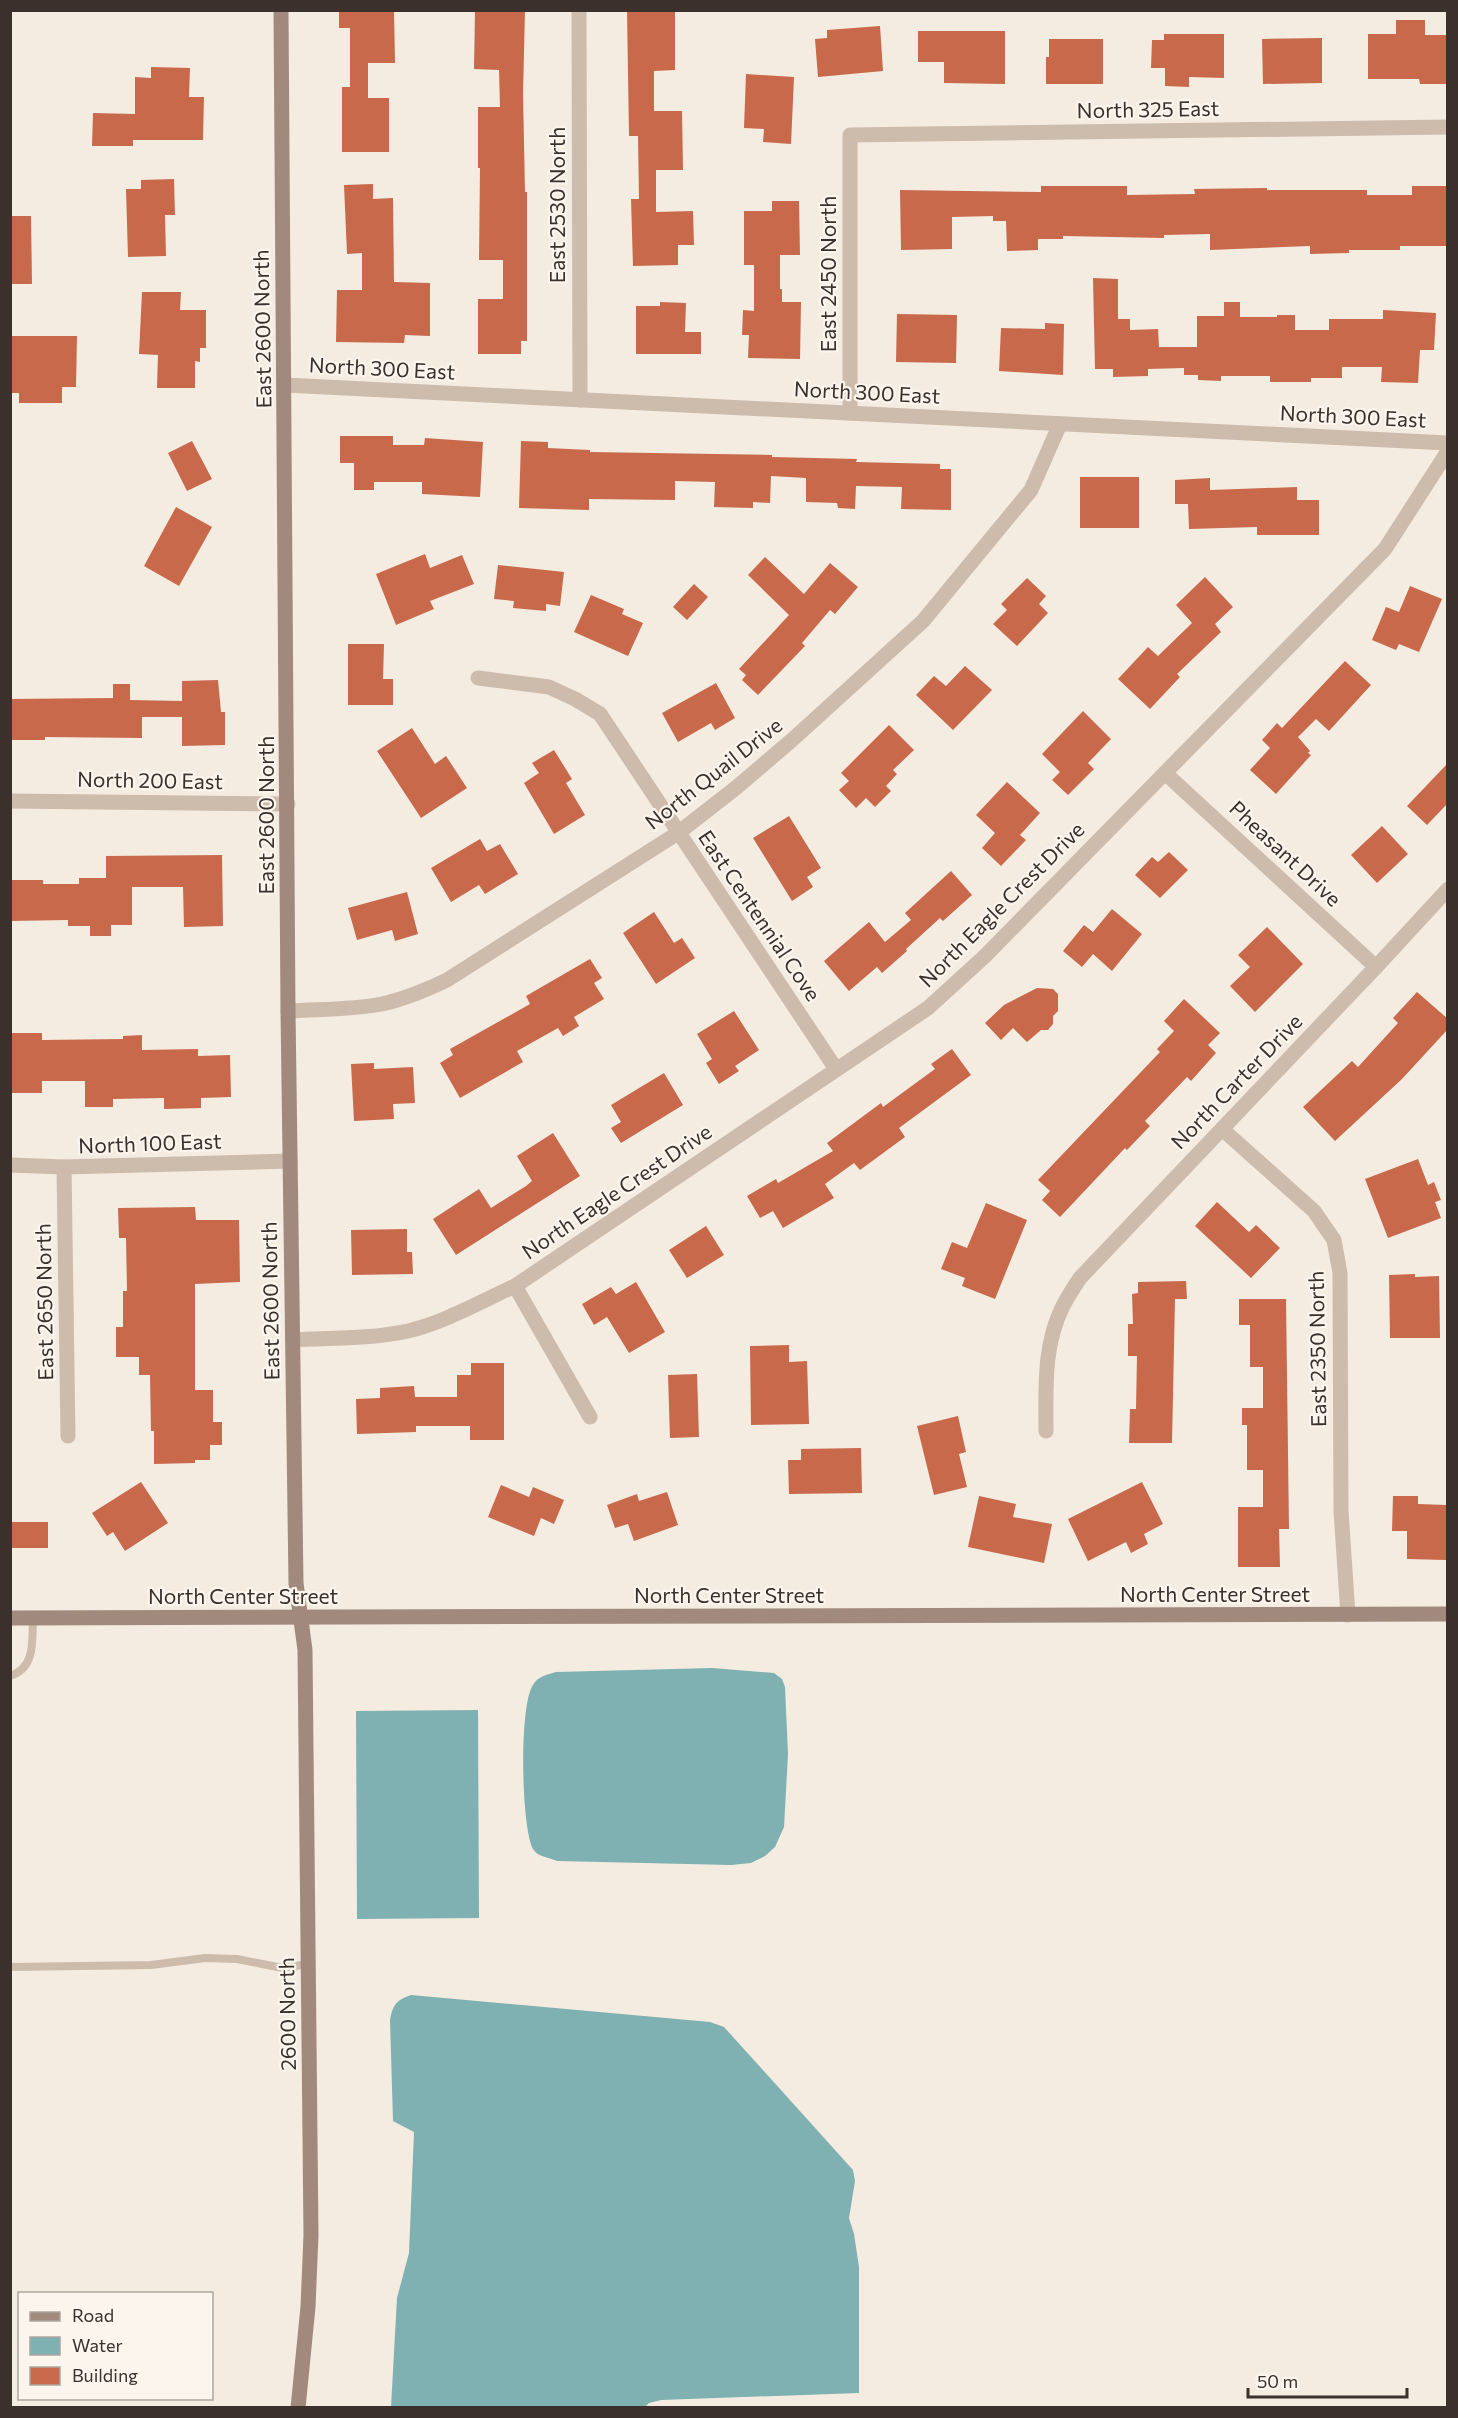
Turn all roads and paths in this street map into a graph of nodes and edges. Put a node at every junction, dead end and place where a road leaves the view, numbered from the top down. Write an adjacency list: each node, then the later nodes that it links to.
1 (281, 10): 5 (street, East 2600 North)
2 (579, 10): 6 (street, East 2530 North)
3 (1448, 127): 4 (street, North 325 East)
4 (850, 135): 7 (street, East 2450 North)
5 (285, 385): 6 (street, North 300 East); 14 (street, East 2600 North)
6 (580, 400): 7 (street, North 300 East)
7 (850, 413): 8 (street, North 300 East)
8 (1060, 424): 9 (street, North 300 East); 15 (street, North Quail Drive)
9 (1448, 443)
10 (1448, 451): 12 (street, North Eagle Crest Drive)
11 (478, 678): 15 (street, East Centennial Cove)
12 (1165, 772): 17 (street, Pheasant Drive); 19 (street, North Eagle Crest Drive)
13 (10, 801): 14 (street, North 200 East)
14 (288, 804): 18 (street, East 2600 North)
15 (678, 833): 18 (street, North Quail Drive); 19 (street, East Centennial Cove)
16 (1448, 889): 17 (street, North Carter Drive)
17 (1376, 967): 20 (street, North Carter Drive)
18 (288, 1011): 21 (street, East 2600 North)
19 (836, 1069): 24 (street, North Eagle Crest Drive)
20 (1222, 1129): 27 (street, North Carter Drive); 30 (street, East 2350 North)
21 (290, 1161): 23 (street, North 100 East); 25 (street, East 2600 North)
22 (10, 1166): 23 (street, North 100 East)
23 (64, 1167): 28 (street, East 2650 North)
24 (514, 1286): 25 (street, North Eagle Crest Drive); 26 (street)
25 (293, 1340): 33 (street, East 2600 North)
26 (590, 1417)
27 (1046, 1431)
28 (68, 1436)
29 (1448, 1614): 30 (street, North Center Street)
30 (1348, 1616): 33 (street, North Center Street)
31 (10, 1618): 32 (street, North Center Street)
32 (33, 1618): 33 (street, North Center Street); 34 (lane)
33 (301, 1618): 35 (street, 2600 North)
34 (10, 1676)
35 (308, 1964): 36 (lane); 37 (street, 2600 North)
36 (10, 1967)
37 (298, 2408)

